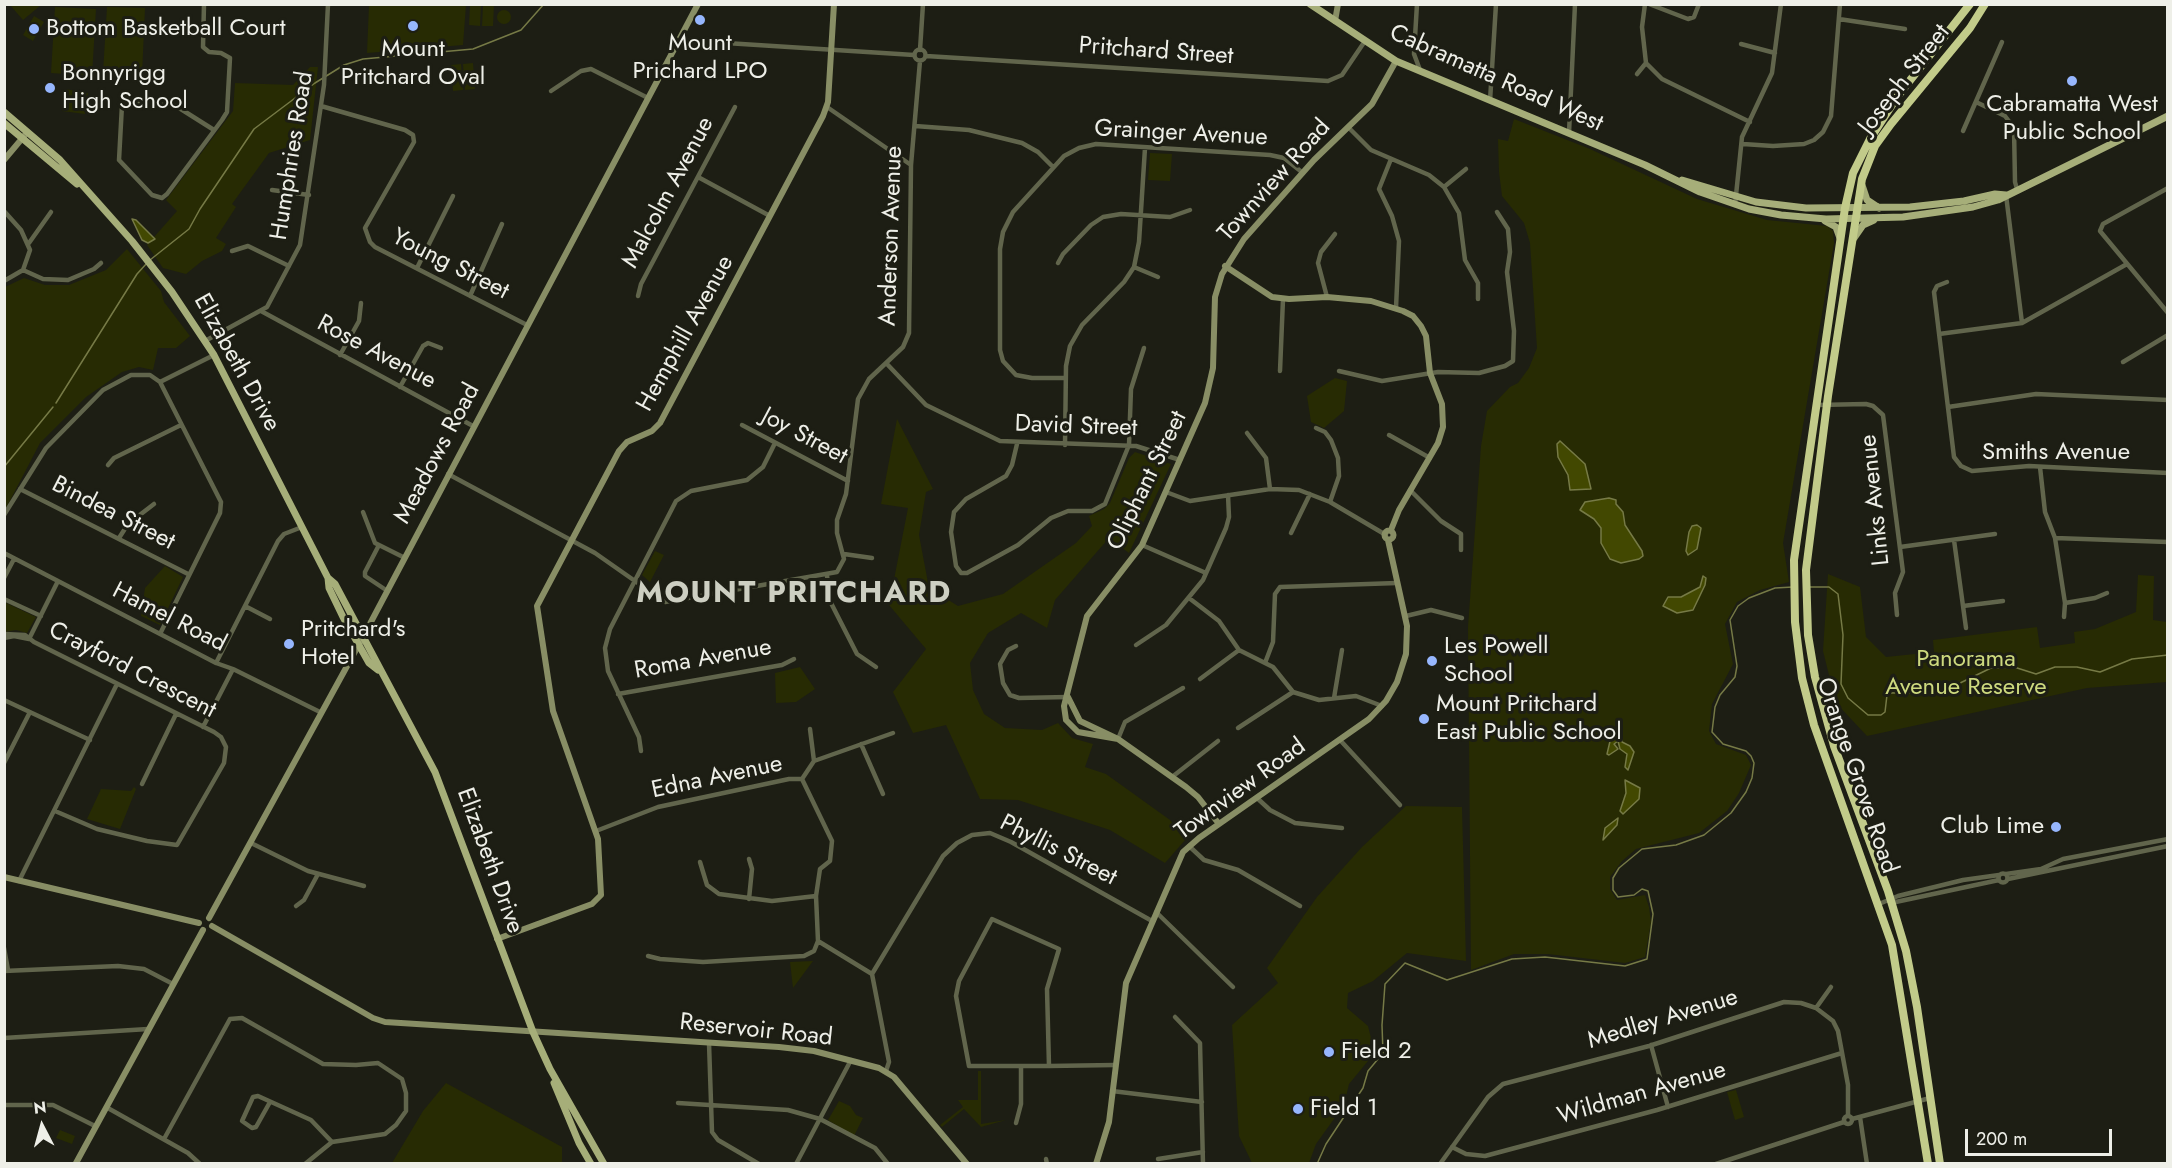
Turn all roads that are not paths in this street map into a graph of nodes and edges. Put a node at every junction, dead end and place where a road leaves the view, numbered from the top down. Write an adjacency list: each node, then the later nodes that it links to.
1 (204, 4): 49 (street)
2 (328, 4): 40 (street, Humphries Road)
3 (698, 4): 20 (street, Meadows Road)
4 (834, 4): 24 (street, Hemphill Avenue)
5 (923, 4): 25 (street)
6 (1310, 4): 18 (main road, Cabramatta Road West)
7 (1338, 4): 18 (street)
8 (1417, 4): 27 (street)
9 (1496, 4): 38 (street)
10 (1575, 4): 52 (street)
11 (1647, 4): 12 (street); 32 (street)
12 (1699, 4)
13 (1781, 4): 26 (street)
14 (1840, 4): 17 (street)
15 (1970, 4): 73 (highway, Joseph Street)
16 (1985, 4): 63 (highway, Joseph Street)
17 (1839, 20): 19 (street); 54 (street)
18 (1335, 21): 21 (main road, Cabramatta Road West)
19 (1905, 29)
20 (679, 40): 24 (street); 37 (street, Meadows Road)
21 (1365, 41): 29 (street, Pritchard Street); 31 (main road, Cabramatta Road West)
22 (2002, 42): 39 (street)
23 (1741, 44): 26 (street)
24 (831, 50): 28 (street); 42 (street, Hemphill Avenue)
25 (920, 50): 28 (street); 29 (street)
26 (1775, 53): 45 (street)
27 (1414, 54): 33 (street); 34 (street)
28 (914, 55): 30 (street)
29 (926, 56): 30 (street)
30 (920, 61): 47 (street, Anderson Avenue)
31 (1396, 61): 33 (main road, Cabramatta Road West); 48 (street, Townview Road)
32 (1646, 63): 35 (street); 45 (street)
33 (1404, 64): 34 (main road, Cabramatta Road West)
34 (1421, 71): 38 (main road, Cabramatta Road West)
35 (1636, 74)
36 (551, 92): 37 (street)
37 (648, 98): 113 (street, Meadows Road)
38 (1491, 100): 52 (main road, Cabramatta Road West)
39 (1976, 102): 50 (street); 67 (street)
40 (321, 106): 69 (street, Humphries Road); 98 (street, Young Street)
41 (735, 107): 62 (street, Malcolm Avenue)
42 (827, 107): 58 (street); 81 (street, Hemphill Avenue)
43 (4, 112): 51 (main road, Elizabeth Drive)
44 (2168, 116): 67 (main road, Cabramatta Road West)
45 (1750, 122): 54 (street)
46 (4, 123): 53 (main road, Elizabeth Drive)
47 (915, 126): 58 (street, Anderson Avenue); 59 (street)
48 (1348, 127): 56 (street); 61 (street, Townview Road)
49 (214, 130): 49 (street)
50 (1963, 131)
51 (28, 132): 53 (street); 64 (main road, Elizabeth Drive)
52 (1569, 133): 72 (main road, Cabramatta Road West)
53 (22, 138): 57 (street); 64 (main road, Elizabeth Drive)
54 (1743, 144): 72 (street)
55 (1144, 148): 59 (street, Grainger Avenue); 61 (street, Grainger Avenue); 80 (street)
56 (1391, 159): 65 (street); 109 (street)
57 (4, 160)
58 (911, 165): 122 (street, Anderson Avenue)
59 (1053, 167): 126 (street, Grainger Avenue)
60 (1466, 169): 65 (street)
61 (1303, 173): 96 (street, Townview Road)
62 (698, 177): 81 (street); 104 (street, Malcolm Avenue)
63 (1862, 179): 74 (highway, Joseph Street); 75 (main road)
64 (82, 187): 116 (main road, Elizabeth Drive)
65 (1444, 187): 107 (street)
66 (2168, 188): 94 (street)
67 (2017, 189): 70 (main road, Cabramatta Road West)
68 (272, 190): 69 (street)
69 (309, 195): 95 (street, Humphries Road)
70 (2006, 195): 75 (main road, Cabramatta Road West); 82 (main road, Cabramatta Road West); 112 (street)
71 (453, 196): 98 (street)
72 (1736, 201): 73 (main road, Cabramatta Road West); 83 (main road, Cabramatta Road West)
73 (1845, 208): 74 (main road, Cabramatta Road West); 84 (highway, Joseph Street)
74 (1856, 209): 75 (main road, Cabramatta Road West); 85 (highway, Joseph Street)
75 (1886, 209)
76 (1190, 210): 80 (street)
77 (4, 211): 88 (street)
78 (51, 212): 88 (street)
79 (1497, 212): 125 (street)
80 (1141, 214): 93 (street); 97 (street)
81 (770, 216): 166 (street, Hemphill Avenue)
82 (1882, 217): 85 (main road, Cabramatta Road West); 89 (main road)
83 (1814, 218): 84 (main road, Cabramatta Road West); 90 (main road)
84 (1844, 218): 85 (main road, Cabramatta Road West); 90 (highway, Orange Grove Road)
85 (1855, 218): 89 (highway, Orange Grove Road)
86 (502, 224): 103 (street)
87 (1335, 234): 105 (street)
88 (29, 243): 99 (street)
89 (1851, 243): 131 (highway, Orange Grove Road)
90 (1840, 248): 130 (highway, Orange Grove Road)
91 (232, 251): 95 (street)
92 (101, 263): 99 (street)
93 (1058, 263)
94 (2127, 264): 111 (street); 112 (street)
95 (289, 266): 110 (street, Humphries Road)
96 (1225, 266): 106 (street, Townview Road); 144 (street, Oliphant Street)
97 (1134, 267): 100 (street); 126 (street)
98 (417, 268): 103 (street, Young Street)
99 (24, 270): 101 (street)
100 (1158, 277)
101 (4, 281)
102 (1947, 282): 114 (street, Smiths Avenue)
103 (470, 296): 113 (street, Young Street)
104 (638, 296)
105 (1327, 297): 106 (street, Townview Road); 109 (street, Townview Road)
106 (1283, 299): 123 (street)
107 (1478, 299)
108 (361, 303): 120 (street)
109 (1396, 308): 125 (street, Townview Road)
110 (261, 311): 116 (street, Humphries Road); 120 (street, Rose Avenue)
111 (2168, 314)
112 (2022, 323): 114 (street)
113 (527, 325): 135 (street, Meadows Road)
114 (1939, 334): 132 (street, Smiths Avenue)
115 (2168, 335): 121 (street)
116 (205, 341): 119 (main road, Elizabeth Drive)
117 (441, 348): 128 (street)
118 (1144, 348): 142 (street)
119 (213, 355): 127 (street); 160 (main road, Elizabeth Drive)
120 (340, 355): 128 (street, Rose Avenue)
121 (2123, 362)
122 (887, 364): 140 (street, David Street); 149 (street, Anderson Avenue)
123 (1280, 371)
124 (1339, 371): 125 (street)
125 (1430, 373): 143 (street, Townview Road)
126 (1065, 378): 141 (street)
127 (160, 382): 133 (street); 150 (street)
128 (400, 387): 135 (street, Rose Avenue)
129 (2168, 400): 132 (street)
130 (1817, 405): 131 (street, Links Avenue); 262 (highway, Orange Grove Road)
131 (1827, 407): 171 (street, Links Avenue); 261 (highway, Orange Grove Road)
132 (1948, 407): 146 (street, Smiths Avenue)
133 (181, 425): 145 (street); 179 (street)
134 (742, 425): 139 (street, Joy Street)
135 (474, 426): 148 (street, Meadows Road)
136 (1316, 428): 156 (street)
137 (1247, 433): 151 (street)
138 (1389, 435): 143 (street)
139 (775, 443): 149 (street, Joy Street); 182 (street)
140 (1017, 444): 141 (street, David Street); 142 (street)
141 (1065, 445): 142 (street, David Street)
142 (1129, 445): 144 (street, David Street)
143 (1430, 458): 152 (street, Townview Road)
144 (1180, 460): 153 (street, Oliphant Street)
145 (108, 465)
146 (2040, 467): 147 (street, Smiths Avenue); 165 (street)
147 (2168, 473)
148 (448, 474): 166 (street); 175 (street, Meadows Road)
149 (848, 481): 174 (street, Anderson Avenue)
150 (20, 489): 159 (street); 164 (street, Bindea Street)
151 (1270, 489): 154 (street); 155 (street)
152 (1410, 490): 163 (street, Townview Road); 172 (street)
153 (1166, 492): 155 (street); 170 (street, Oliphant Street)
154 (1310, 494): 156 (street); 161 (street)
155 (1228, 495): 178 (street)
156 (1330, 502): 163 (street)
157 (154, 504): 164 (street)
158 (363, 512): 169 (street)
159 (4, 515)
160 (302, 527): 191 (street); 203 (main road, Elizabeth Drive)
161 (1291, 533)
162 (1995, 534): 167 (street)
163 (1388, 535): 184 (street, Townview Road)
164 (119, 538): 179 (street, Bindea Street)
165 (2055, 538): 168 (street); 190 (street)
166 (572, 540): 182 (street); 246 (street, Hemphill Avenue)
167 (1954, 540): 171 (street); 192 (street)
168 (2168, 542)
169 (379, 545): 175 (street); 185 (street)
170 (1142, 545): 178 (street); 218 (street, Oliphant Street)
171 (1900, 547): 193 (street, Links Avenue)
172 (1461, 550)
173 (4, 553): 177 (street, Hamel Road)
174 (844, 554): 176 (street); 180 (street)
175 (403, 557): 185 (street, Meadows Road)
176 (872, 558)
177 (14, 559): 181 (street); 183 (street, Hamel Road)
178 (1206, 573): 188 (street)
179 (188, 574): 200 (street)
180 (827, 576): 182 (street); 211 (street)
181 (4, 578)
182 (635, 580): 217 (street)
183 (58, 581): 194 (street); 200 (street, Hamel Road)
184 (1397, 583): 195 (street, Townview Road); 210 (street)
185 (386, 590): 203 (street, Meadows Road)
186 (2107, 592): 190 (street)
187 (4, 598): 194 (street)
188 (1189, 598): 204 (street); 206 (street)
189 (2003, 601): 192 (street)
190 (2065, 603): 196 (street)
191 (244, 606): 198 (street); 209 (street)
192 (1963, 606): 199 (street)
193 (1897, 615)
194 (40, 616): 202 (street)
195 (1406, 616): 197 (street); 221 (street, Townview Road)
196 (2064, 617)
197 (1462, 618)
198 (270, 619)
199 (1966, 628)
200 (160, 634): 209 (street, Hamel Road)
201 (4, 636): 202 (street, Crayford Crescent)
202 (29, 639): 214 (street, Crayford Crescent)
203 (360, 640): 223 (street, Meadows Road); 271 (main road, Elizabeth Drive)
204 (1136, 645)
205 (1016, 646): 218 (street)
206 (1239, 650): 210 (street); 213 (street)
207 (1342, 650): 219 (street)
208 (794, 660): 217 (street, Roma Avenue)
209 (216, 663): 212 (street, Hamel Road)
210 (1265, 663): 216 (street)
211 (876, 667)
212 (233, 669): 223 (street, Hamel Road); 225 (street)
213 (1200, 679)
214 (117, 684): 224 (street, Crayford Crescent); 230 (street)
215 (1183, 688): 229 (street)
216 (1293, 692): 219 (street); 226 (street)
217 (618, 694): 234 (street)
218 (1068, 697): 229 (street, Oliphant Street); 229 (street, Oliphant Street)
219 (1334, 698): 221 (street)
220 (4, 700): 222 (street)
221 (1382, 706): 231 (street, Townview Road)
222 (30, 712): 230 (street); 236 (street)
223 (320, 712): 248 (street, Meadows Road)
224 (176, 714): 225 (street, Crayford Crescent); 239 (street)
225 (203, 727): 243 (street, Crayford Crescent)
226 (1238, 728)
227 (810, 729): 235 (street)
228 (893, 733): 233 (street)
229 (1118, 739): 237 (street, Oliphant Street)
230 (90, 740): 243 (street)
231 (1340, 740): 241 (street, Townview Road); 242 (street)
232 (1218, 741): 237 (street)
233 (861, 744): 235 (street); 240 (street)
234 (641, 752)
235 (814, 761): 238 (street)
236 (4, 763)
237 (1172, 777): 244 (street, Oliphant Street)
238 (802, 780): 246 (street, Edna Avenue); 259 (street, Edna Avenue)
239 (142, 784)
240 (882, 794)
241 (1257, 798): 244 (street, Townview Road); 245 (street)
242 (1400, 805)
243 (55, 811): 257 (street)
244 (1219, 824): 249 (street, Townview Road)
245 (1342, 828)
246 (596, 831): 271 (street, Hemphill Avenue)
247 (2168, 839): 255 (street)
248 (251, 843): 253 (street); 266 (street, Meadows Road)
249 (1189, 846): 264 (street); 265 (street, Townview Road)
250 (2168, 846): 255 (street)
251 (749, 859): 260 (street)
252 (700, 862): 260 (street)
253 (318, 874): 258 (street); 263 (street)
254 (4, 877): 257 (street)
255 (2007, 877): 256 (street); 256 (street)
256 (1999, 878): 261 (street)
257 (19, 880): 268 (street)
258 (364, 885)
259 (816, 896): 260 (street); 272 (street, Edna Avenue)
260 (749, 898)
261 (1892, 901): 262 (street); 295 (highway, Orange Grove Road)
262 (1879, 904): 296 (highway, Orange Grove Road)
263 (296, 906)
264 (1300, 906)
265 (1156, 912): 267 (street, Townview Road); 278 (street)
266 (209, 918): 268 (street); 269 (street)
267 (1152, 921): 276 (street, Phyllis Street); 289 (street, Townview Road)
268 (199, 923): 270 (street)
269 (212, 926): 270 (street); 283 (street, Reservoir Road)
270 (203, 930): 277 (street)
271 (497, 939): 283 (main road, Elizabeth Drive)
272 (818, 941): 274 (street); 276 (street)
273 (4, 948): 275 (street)
274 (648, 956)
275 (7, 970): 277 (street)
276 (872, 974): 293 (street)
277 (173, 984): 282 (street)
278 (1233, 987)
279 (1831, 987): 280 (street)
280 (1816, 1008): 286 (street, Medley Avenue); 287 (street)
281 (1175, 1017): 298 (street)
282 (148, 1029): 284 (street); 302 (street)
283 (533, 1032): 285 (street, Reservoir Road); 292 (main road, Elizabeth Drive)
284 (4, 1038)
285 (709, 1043): 288 (street, Reservoir Road); 300 (street)
286 (1651, 1045): 303 (street); 311 (street, Medley Avenue)
287 (1842, 1053): 303 (street, Wildman Avenue); 305 (street)
288 (850, 1060): 293 (street, Reservoir Road); 306 (street)
289 (1115, 1065): 291 (street); 294 (street, Townview Road)
290 (1021, 1066): 291 (street); 291 (street); 307 (street)
291 (1049, 1066)
292 (550, 1069): 317 (main road, Elizabeth Drive); 318 (main road, Elizabeth Drive)
293 (886, 1071): 322 (street)
294 (1112, 1091): 298 (street); 323 (street, Townview Road)
295 (1930, 1098): 296 (street); 329 (highway, Orange Grove Road)
296 (1918, 1100): 304 (street); 328 (highway, Orange Grove Road)
297 (270, 1102): 297 (street); 310 (street)
298 (1202, 1102): 312 (street)
299 (678, 1103): 300 (street)
300 (710, 1105): 306 (street); 319 (street)
301 (4, 1106): 308 (street)
302 (106, 1107): 308 (street); 309 (street)
303 (1668, 1107): 311 (street, Wildman Avenue)
304 (1860, 1117): 305 (street); 327 (street)
305 (1850, 1118): 326 (street)
306 (820, 1119): 320 (street); 321 (street)
307 (1016, 1123)
308 (95, 1126): 314 (street)
309 (164, 1139): 310 (street); 315 (street)
310 (332, 1143): 316 (street)
311 (1452, 1147): 325 (street, Medley Avenue)
312 (1203, 1152): 313 (street); 324 (street)
313 (1158, 1159)
314 (75, 1163)
315 (200, 1164)
316 (305, 1164)
317 (591, 1164)
318 (604, 1164)
319 (759, 1164)
320 (796, 1164)
321 (888, 1164)
322 (967, 1164)
323 (1096, 1164)
324 (1203, 1164)
325 (1440, 1164)
326 (1716, 1164)
327 (1867, 1164)
328 (1928, 1164)
329 (1940, 1164)

